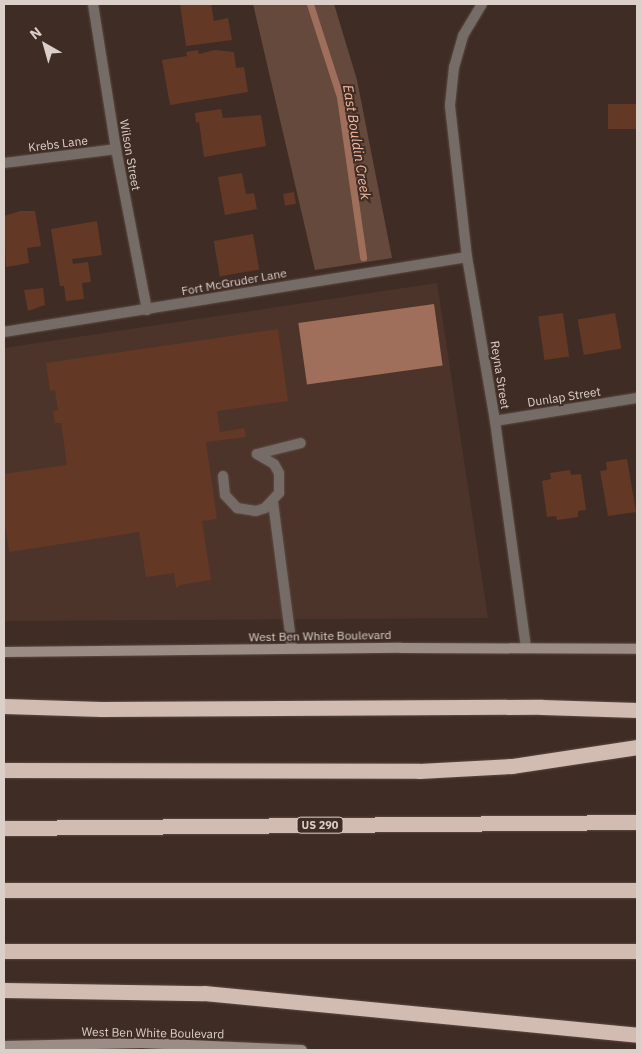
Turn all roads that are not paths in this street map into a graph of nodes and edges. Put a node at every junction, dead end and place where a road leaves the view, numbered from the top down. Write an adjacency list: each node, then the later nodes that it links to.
1 (93, 4): 3 (street, Wilson Street)
2 (482, 4): 5 (street, Reyna Street)
3 (116, 149): 4 (street, Krebs Lane); 6 (street, Wilson Street)
4 (4, 163)
5 (467, 257): 6 (street, Fort McGruder Lane); 9 (street, Reyna Street)
6 (147, 310): 7 (street, Fort McGruder Lane)
7 (4, 332)
8 (637, 398): 9 (street, Dunlap Street)
9 (495, 421): 13 (street, Reyna Street)
10 (301, 442): 12 (street)
11 (223, 476): 12 (street)
12 (273, 502): 14 (street)
13 (526, 648): 14 (main road, West Ben White Boulevard); 15 (main road, West Ben White Boulevard)
14 (292, 649): 16 (main road, West Ben White Boulevard)
15 (637, 649)
16 (4, 652)
17 (4, 706): 18 (highway)
18 (637, 710)
19 (637, 747): 20 (highway)
20 (4, 770)
21 (637, 822): 22 (highway, US 290)
22 (4, 828)
23 (4, 890): 24 (highway)
24 (637, 890)
25 (4, 951): 26 (highway)
26 (637, 951)
27 (4, 990): 28 (highway)
28 (637, 1035)
29 (4, 1046): 30 (main road, West Ben White Boulevard)
30 (24, 1048): 31 (main road, West Ben White Boulevard)
31 (302, 1050)

